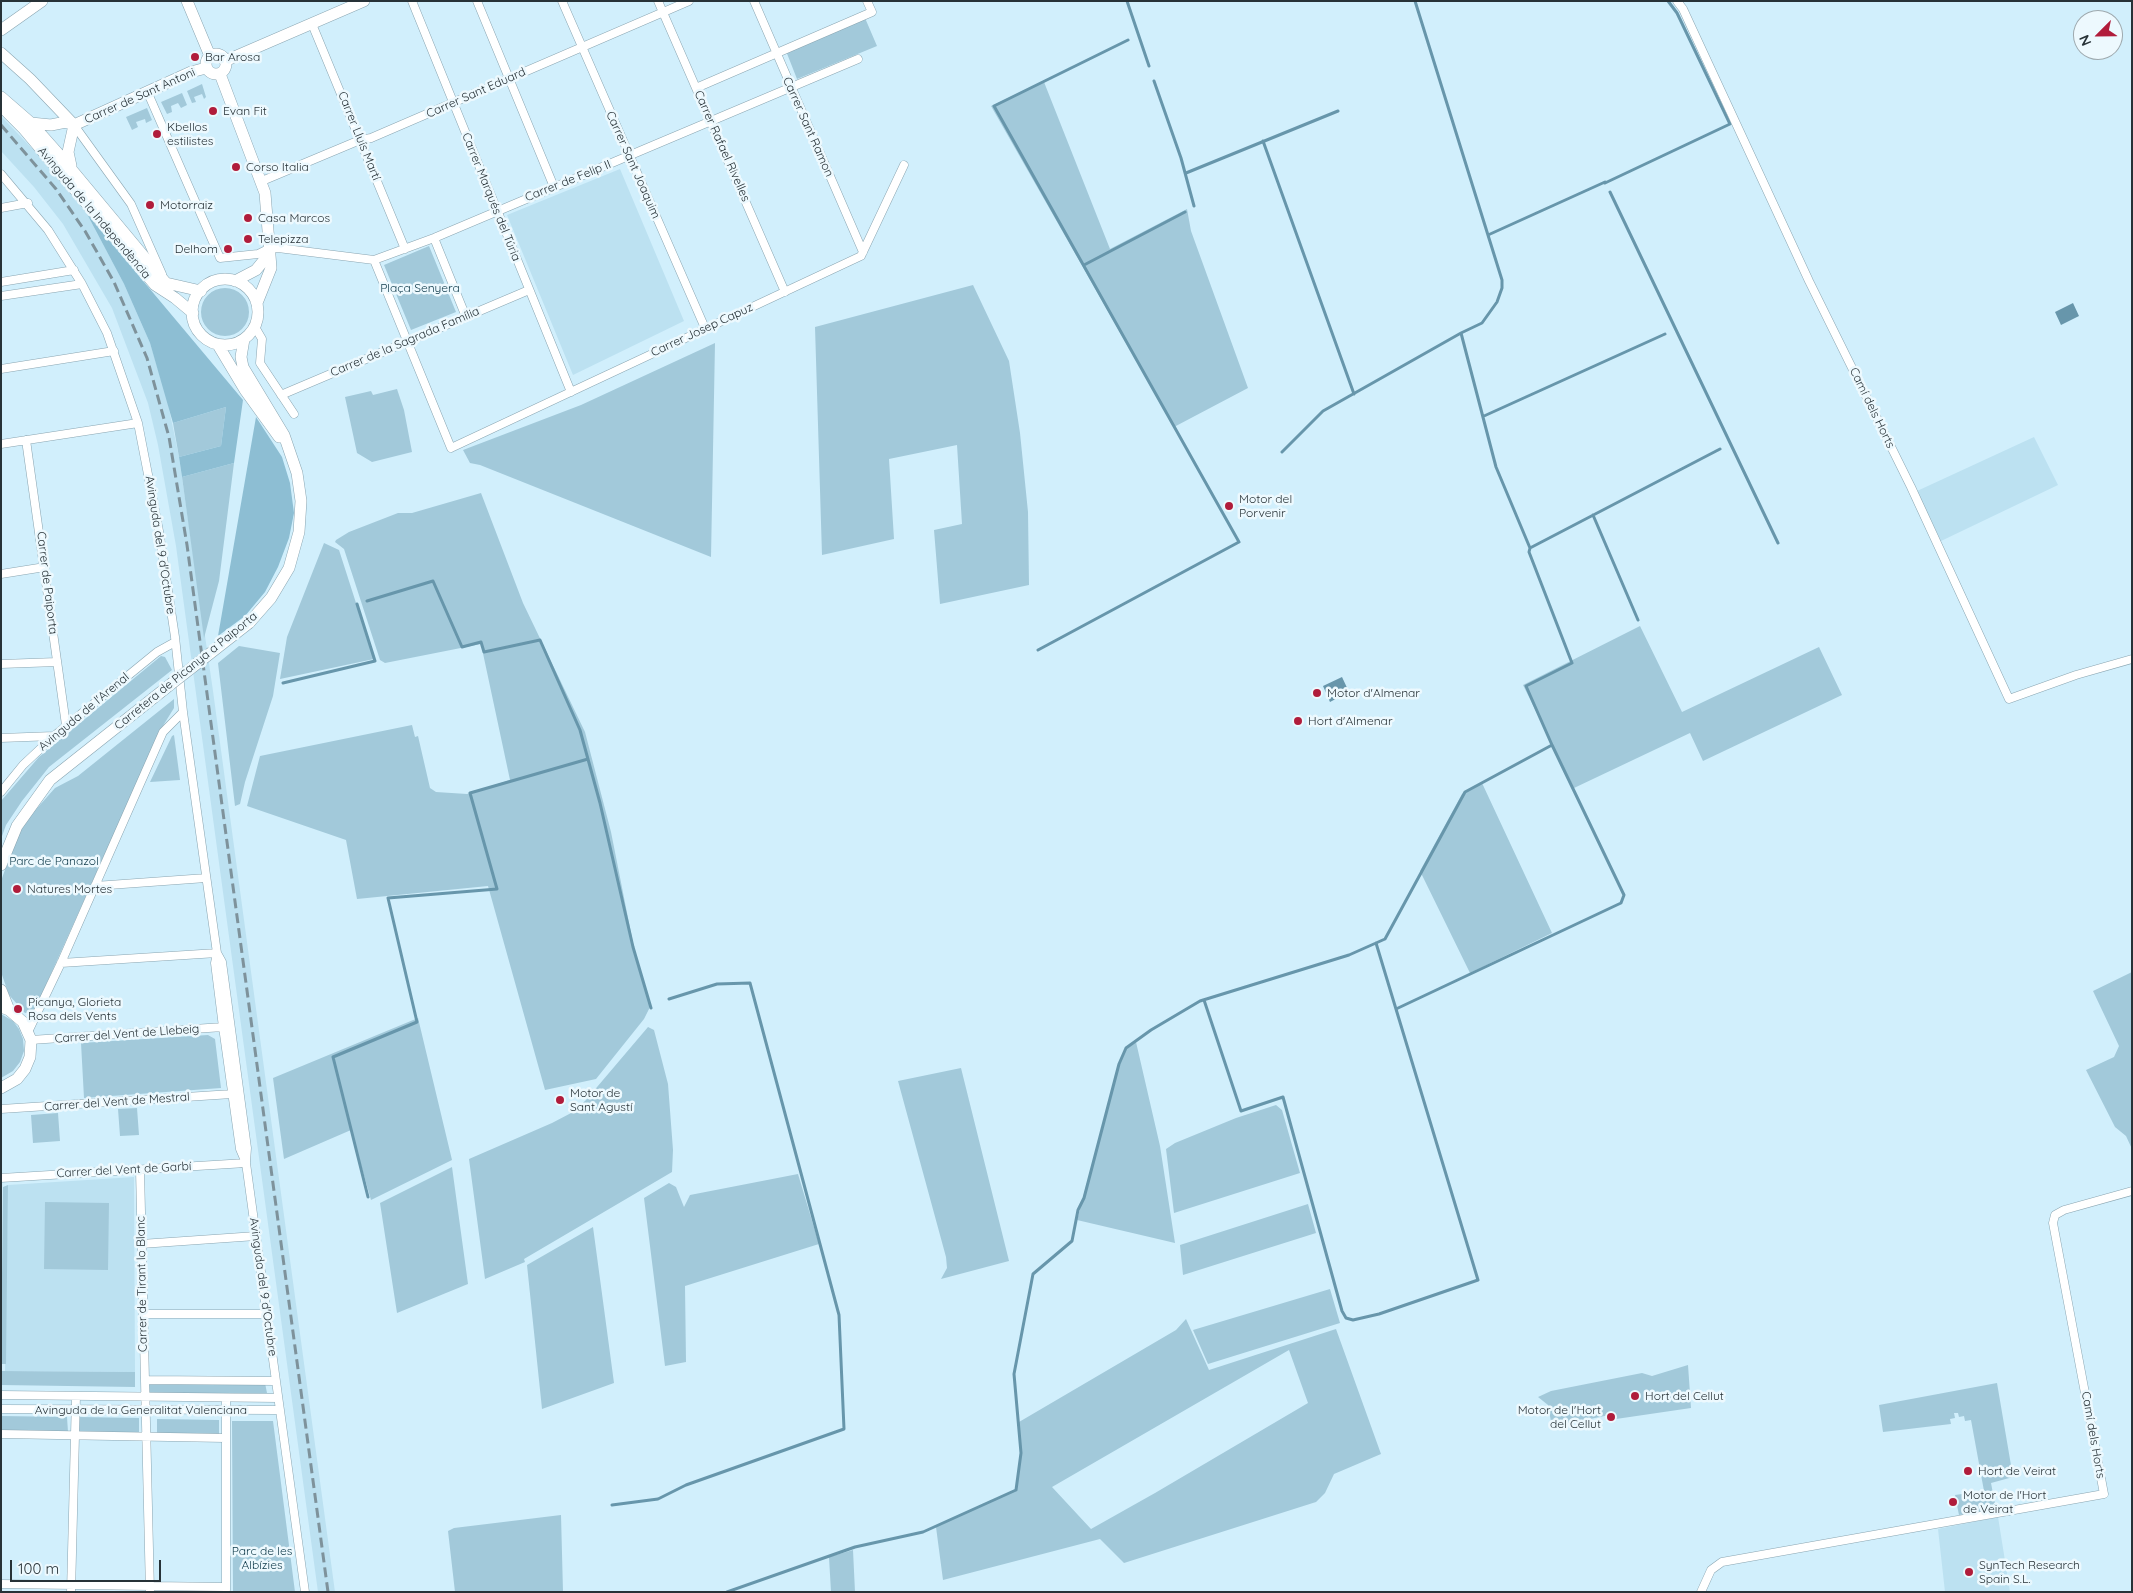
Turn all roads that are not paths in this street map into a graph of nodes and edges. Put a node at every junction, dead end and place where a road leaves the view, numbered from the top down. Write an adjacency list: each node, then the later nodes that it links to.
1 (42, 1): 14 (street)
2 (187, 1): 18 (street)
3 (364, 1): 13 (street)
4 (412, 1): 28 (street, Carrer Marqués del Túria)
5 (477, 1): 23 (street)
6 (562, 1): 15 (street, Carrer Sant Joaquim)
7 (658, 1): 12 (street, Carrer Rafael Rivelles)
8 (689, 1): 12 (street, Carrer Sant Eduard)
9 (754, 1): 17 (street, Carrer Sant Ramon)
10 (867, 1): 17 (street)
11 (1677, 1): 77 (street, Camí dels Horts)
12 (663, 12): 15 (street, Carrer Sant Eduard); 24 (street, Carrer Rafael Rivelles)
13 (312, 24): 20 (street); 33 (street, Carrer Lluís Martí)
14 (1, 30)
15 (581, 48): 23 (street, Carrer Sant Eduard); 34 (street, Carrer Sant Joaquim)
16 (1, 53): 32 (street, Avinguda de la Independència)
17 (776, 53): 24 (street); 25 (street, Carrer Sant Ramon)
18 (210, 56): 20 (street); 21 (street)
19 (858, 59): 25 (street, Carrer de Felip II)
20 (225, 61): 22 (street)
21 (206, 68): 22 (street); 26 (street, Carrer de Sant Antoni)
22 (220, 74): 38 (street)
23 (508, 77): 28 (street, Carrer Sant Eduard); 39 (street)
24 (696, 88): 30 (street, Carrer Rafael Rivelles)
25 (791, 88): 30 (street, Carrer de Felip II); 46 (street, Carrer Sant Ramon)
26 (147, 91): 32 (street, Carrer de Sant Antoni); 45 (street, Carrer de Felip II)
27 (1, 97): 31 (street, Avinguda de la Independència)
28 (454, 103): 33 (street, Carrer Sant Eduard); 42 (street, Carrer Marqués del Túria)
29 (1, 106): 58 (street, Avinguda de la Independència)
30 (711, 122): 34 (street, Carrer de Felip II); 55 (street, Carrer Rafael Rivelles)
31 (31, 123): 32 (street); 36 (street, Avinguda de la Independència)
32 (74, 125): 36 (street); 51 (street, Avinguda de la Independència)
33 (360, 140): 38 (street, Carrer Sant Eduard); 44 (street, Carrer Lluís Martí)
34 (629, 156): 39 (street, Carrer de Felip II); 61 (street, Carrer Sant Joaquim)
35 (904, 165): 46 (street)
36 (72, 170): 51 (street, Avinguda de la Independència)
37 (1, 174): 40 (street, Avinguda del 9 d'Octubre)
38 (262, 180): 45 (street)
39 (554, 187): 42 (street, Carrer de Felip II)
40 (28, 203): 41 (street); 48 (street, Avinguda del 9 d'Octubre)
41 (1, 208)
42 (496, 211): 43 (street, Carrer de Felip II); 54 (street, Carrer Marqués del Túria)
43 (434, 238): 44 (street, Carrer de Felip II); 59 (street)
44 (405, 249): 47 (street, Carrer de Felip II)
45 (269, 251): 47 (street, Carrer de Felip II); 49 (street); 57 (street)
46 (863, 252): 55 (street, Carrer Josep Capuz)
47 (374, 260): 63 (street)
48 (74, 270): 50 (street); 52 (street, Avinguda del 9 d'Octubre)
49 (235, 281): 53 (street); 57 (street)
50 (1, 282)
51 (166, 283): 53 (street, Avinguda de la Independència)
52 (82, 284): 56 (street); 65 (street, Avinguda del 9 d'Octubre)
53 (201, 290): 58 (street)
54 (529, 290): 59 (street, Carrer de la Sagrada Família); 67 (street, Carrer Marqués del Túria)
55 (785, 292): 61 (street, Carrer Josep Capuz)
56 (1, 296)
57 (257, 303): 60 (street)
58 (193, 313): 64 (street)
59 (466, 316): 63 (street, Carrer de la Sagrada Família)
60 (255, 327): 62 (street); 68 (street)
61 (705, 328): 67 (street, Carrer Josep Capuz)
62 (244, 339): 64 (street); 73 (street, Carretera de Picanya a Paiporta)
63 (407, 341): 67 (street, Carrer Josep Capuz); 68 (street, Carrer de la Sagrada Família)
64 (218, 345): 73 (street, Carretera de Picanya a Paiporta)
65 (114, 351): 66 (street); 70 (street, Avinguda del 9 d'Octubre)
66 (1, 369)
67 (571, 392)
68 (281, 395): 69 (street)
69 (294, 414)
70 (138, 423): 71 (street); 76 (street, Avinguda del 9 d'Octubre)
71 (26, 440): 72 (street); 74 (street, Carrer de Paiporta)
72 (1, 444)
73 (286, 446): 87 (street, Carretera de Picanya a Paiporta, bridge)
74 (45, 567): 75 (street); 78 (street, Carrer de Paiporta)
75 (1, 574)
76 (175, 642): 80 (street, Avinguda del 9 d'Octubre); 81 (street, Avinguda de l'Arenal)
77 (2132, 659)
78 (57, 662): 79 (street); 81 (street, Carrer de Paiporta)
79 (1, 664)
80 (183, 712): 82 (street); 83 (street, Avinguda del 9 d'Octubre)
81 (66, 725): 84 (street, Avinguda de l'Arenal)
82 (167, 728): 83 (street); 89 (street)
83 (186, 733): 88 (street, Avinguda del 9 d'Octubre)
84 (54, 736): 85 (street); 86 (street, Avinguda de l'Arenal)
85 (1, 738)
86 (1, 792)
87 (1, 865)
88 (206, 878): 89 (street); 90 (street, Avinguda del 9 d'Octubre)
89 (95, 886): 91 (street)
90 (216, 953): 91 (street); 94 (street, Avinguda del 9 d'Octubre); 99 (street, Avinguda del 9 d'Octubre)
91 (61, 963): 95 (street)
92 (1, 990): 93 (street)
93 (5, 1009): 95 (street)
94 (223, 1027): 95 (street, Carrer del Vent de Llebeig); 97 (street, Avinguda del 9 d'Octubre)
95 (29, 1036): 96 (street)
96 (3, 1090)
97 (232, 1094): 98 (street, Carrer del Vent de Mestral); 99 (street, Avinguda del 9 d'Octubre)
98 (1, 1109)
99 (246, 1163): 100 (street, Carrer del Vent de Garbí); 103 (street, Avinguda del 9 d'Octubre)
100 (140, 1170): 101 (street, Carrer del Vent de Garbí); 104 (street, Carrer de Tirant lo Blanc)
101 (1, 1178)
102 (2132, 1191): 128 (street, Camí dels Horts)
103 (256, 1236): 104 (street); 106 (street, Avinguda del 9 d'Octubre)
104 (141, 1244): 105 (street, Carrer de Tirant lo Blanc)
105 (143, 1314): 106 (street); 107 (street, Carrer de Tirant lo Blanc)
106 (267, 1314): 108 (street, Avinguda del 9 d'Octubre)
107 (145, 1380): 108 (street); 111 (street, Carrer de Tirant lo Blanc)
108 (276, 1381): 113 (street, Avinguda del 9 d'Octubre)
109 (1, 1395): 110 (street, Avinguda de la Generalitat Valenciana)
110 (76, 1396): 111 (street, Avinguda de la Generalitat Valenciana); 115 (street)
111 (146, 1398): 112 (street, Avinguda de la Generalitat Valenciana); 116 (street, Carrer de Tirant lo Blanc)
112 (226, 1398): 113 (street, Avinguda de la Generalitat Valenciana); 117 (street)
113 (278, 1398): 118 (street, Avinguda del 9 d'Octubre)
114 (1, 1409): 115 (street, Avinguda de la Generalitat Valenciana)
115 (76, 1410): 116 (street, Avinguda de la Generalitat Valenciana); 121 (street)
116 (146, 1410): 117 (street, Avinguda de la Generalitat Valenciana); 120 (street, Carrer de Tirant lo Blanc)
117 (225, 1410): 118 (street, Avinguda de la Generalitat Valenciana); 122 (street)
118 (280, 1410): 127 (street, Avinguda del 9 d'Octubre)
119 (1, 1434): 121 (street, Avinguda de la Generalitat Valenciana)
120 (147, 1436): 121 (street, Avinguda de la Generalitat Valenciana); 122 (street, Avinguda de la Generalitat Valenciana); 125 (street, Carrer de Tirant lo Blanc)
121 (74, 1437): 124 (street)
122 (225, 1438): 126 (street)
123 (1, 1584): 124 (street)
124 (72, 1588): 125 (street)
125 (150, 1589): 126 (street)
126 (226, 1589)
127 (305, 1592)
128 (1701, 1592)

